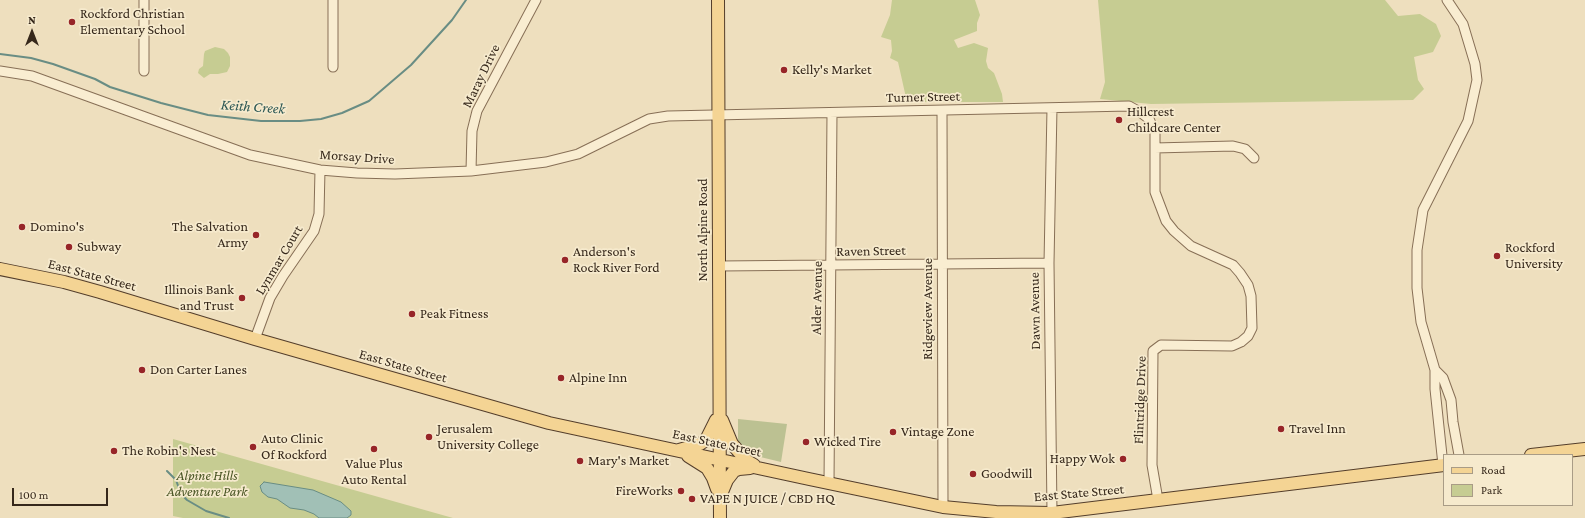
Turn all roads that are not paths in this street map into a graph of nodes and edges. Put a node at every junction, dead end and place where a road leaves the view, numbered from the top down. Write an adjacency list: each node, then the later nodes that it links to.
1 (144, 0): 7 (street)
2 (333, 0): 6 (street)
3 (536, 0): 17 (street, Maray Drive)
4 (1447, 0): 24 (street)
5 (718, 6): 13 (main road, North Alpine Road)
6 (333, 67)
7 (144, 71)
8 (0, 72): 16 (street, Morsay Drive)
9 (1129, 106): 10 (street, Turner Street); 14 (street, Flintridge Drive)
10 (1052, 108): 11 (street, Turner Street); 19 (street, Dawn Avenue)
11 (942, 111): 12 (street, Turner Street); 18 (street, Ridgeview Avenue)
12 (832, 113): 13 (street, Turner Street); 21 (street, Alder Avenue)
13 (718, 114): 17 (street, Morsay Drive); 20 (main road, North Alpine Road)
14 (1155, 148): 15 (street); 35 (street, Flintridge Drive)
15 (1254, 158)
16 (320, 170): 17 (street, Morsay Drive); 23 (street, Lynmar Court)
17 (471, 171)
18 (942, 263): 19 (street, Raven Street); 21 (street, Raven Street); 36 (street, Ridgeview Avenue)
19 (1049, 263): 37 (street, Dawn Avenue)
20 (719, 266): 21 (street, Raven Street); 25 (main road, North Alpine Road)
21 (831, 266): 33 (street, Alder Avenue)
22 (0, 269): 23 (main road, East State Street)
23 (255, 340): 27 (main road, East State Street)
24 (1435, 370): 28 (street); 31 (street)
25 (719, 413): 27 (main road); 30 (main road, North Alpine Road); 32 (main road)
26 (1585, 449): 29 (main road)
27 (678, 451): 30 (main road, East State Street); 34 (main road)
28 (1458, 454)
29 (1540, 454)
30 (719, 459): 32 (main road, East State Street); 34 (main road, North Alpine Road)
31 (1443, 465): 35 (main road, East State Street)
32 (759, 468): 33 (main road, East State Street); 34 (main road)
33 (829, 483): 36 (main road, East State Street)
34 (720, 499): 38 (main road, North Alpine Road)
35 (1158, 500): 37 (main road, East State Street)
36 (943, 507): 37 (main road, East State Street)
37 (1051, 515)
38 (720, 518)

